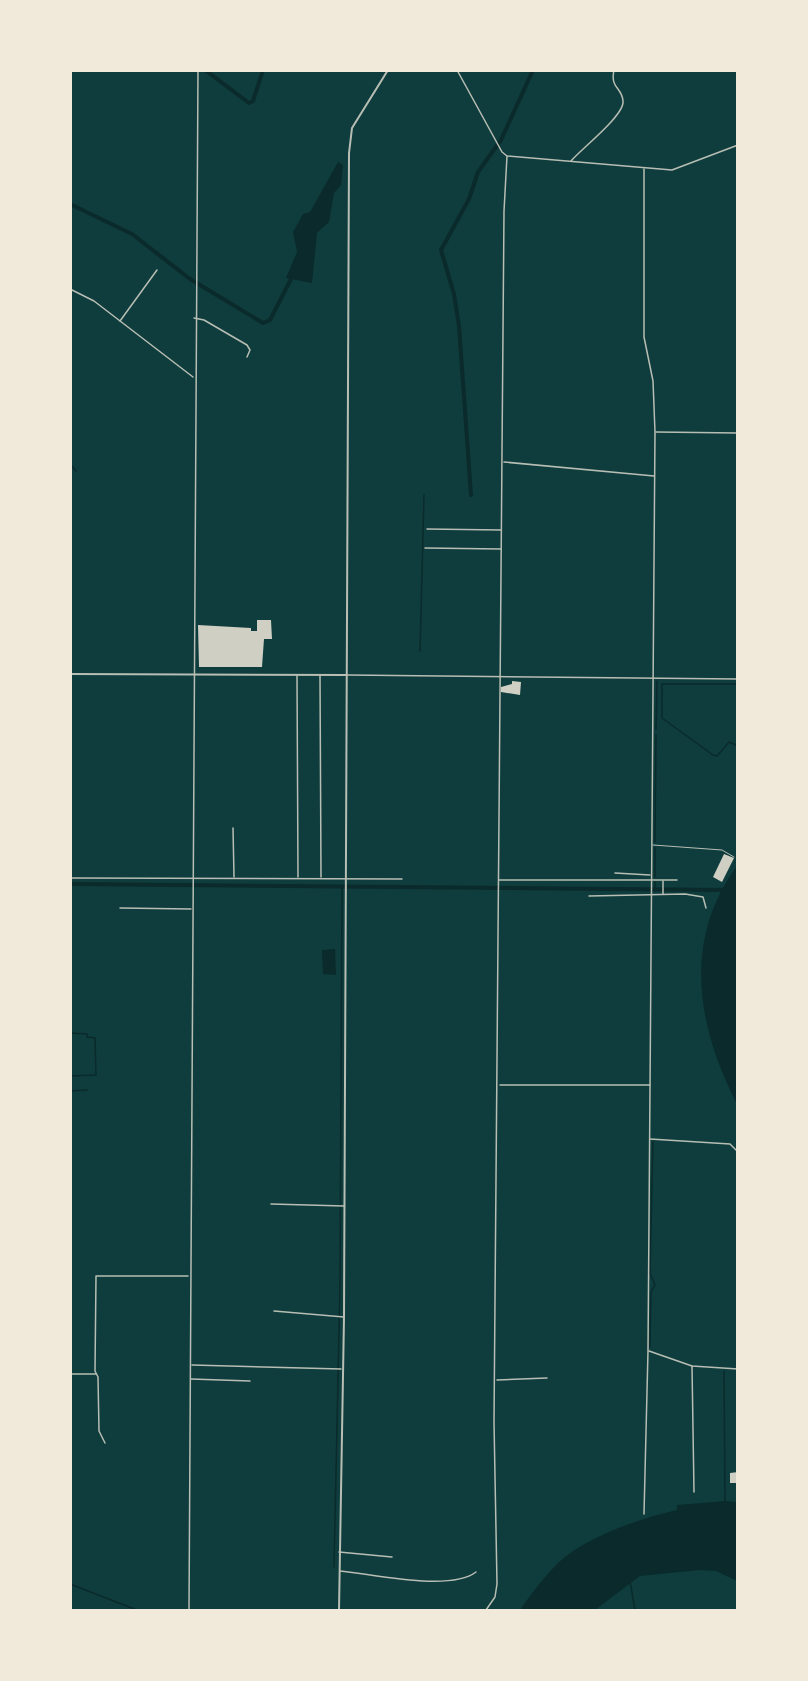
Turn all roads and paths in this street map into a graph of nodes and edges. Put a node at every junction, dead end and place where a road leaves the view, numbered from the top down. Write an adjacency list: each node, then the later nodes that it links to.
1 (198, 70): 11 (street)
2 (388, 70): 27 (street)
3 (457, 70): 6 (street)
4 (614, 70): 7 (street)
5 (738, 145): 8 (street)
6 (507, 156): 7 (street); 17 (street)
7 (570, 162): 8 (street)
8 (644, 169): 15 (street)
9 (157, 270): 12 (street)
10 (70, 289): 12 (street)
11 (194, 318): 13 (street); 14 (street)
12 (120, 321): 14 (street)
13 (247, 357)
14 (194, 377): 24 (street)
15 (655, 432): 16 (street); 18 (street)
16 (738, 433)
17 (503, 462): 18 (street); 20 (street)
18 (654, 476): 29 (street)
19 (427, 529): 20 (street)
20 (502, 530): 22 (street)
21 (425, 548): 22 (street)
22 (502, 549): 28 (street)
23 (70, 674): 24 (street)
24 (194, 674): 25 (street); 36 (street)
25 (297, 675): 26 (street); 40 (street)
26 (320, 675): 27 (street); 41 (street)
27 (347, 675): 28 (street); 37 (street)
28 (500, 676): 29 (street); 44 (street)
29 (653, 678): 30 (street); 32 (street)
30 (738, 679)
31 (233, 828): 39 (street)
32 (651, 845): 33 (lane); 35 (street)
33 (734, 857)
34 (615, 873): 35 (street)
35 (651, 875): 45 (street)
36 (192, 877): 38 (street); 39 (street); 52 (street)
37 (347, 877): 41 (street); 42 (street); 58 (street)
38 (70, 878)
39 (234, 878): 40 (street)
40 (298, 878): 41 (street)
41 (321, 878)
42 (402, 879)
43 (663, 879): 45 (street); 46 (street); 47 (street)
44 (498, 880): 45 (street); 53 (street)
45 (651, 880): 48 (street)
46 (677, 880)
47 (663, 893): 48 (street); 51 (street)
48 (651, 894): 49 (street); 54 (street)
49 (589, 896)
50 (120, 908): 52 (street)
51 (706, 908)
52 (192, 909): 59 (street)
53 (499, 1085): 54 (street); 72 (street)
54 (650, 1085): 55 (street)
55 (650, 1139): 56 (street); 62 (street)
56 (738, 1152)
57 (271, 1204): 58 (street)
58 (341, 1206): 61 (street)
59 (190, 1276): 63 (street); 68 (street)
60 (274, 1311): 61 (street)
61 (344, 1317): 65 (street)
62 (648, 1351): 64 (street); 75 (street)
63 (191, 1365): 65 (street); 70 (street)
64 (692, 1366): 66 (street); 74 (street)
65 (342, 1369): 76 (street)
66 (738, 1369)
67 (70, 1374): 68 (street)
68 (96, 1374): 73 (street)
69 (547, 1378): 72 (street)
70 (191, 1379): 71 (street); 80 (street)
71 (250, 1381)
72 (495, 1381): 82 (street)
73 (105, 1443)
74 (694, 1492)
75 (644, 1514)
76 (339, 1552): 77 (street); 78 (street)
77 (393, 1557)
78 (339, 1571): 79 (street); 81 (street)
79 (477, 1572)
80 (189, 1611)
81 (339, 1611)
82 (486, 1611)

